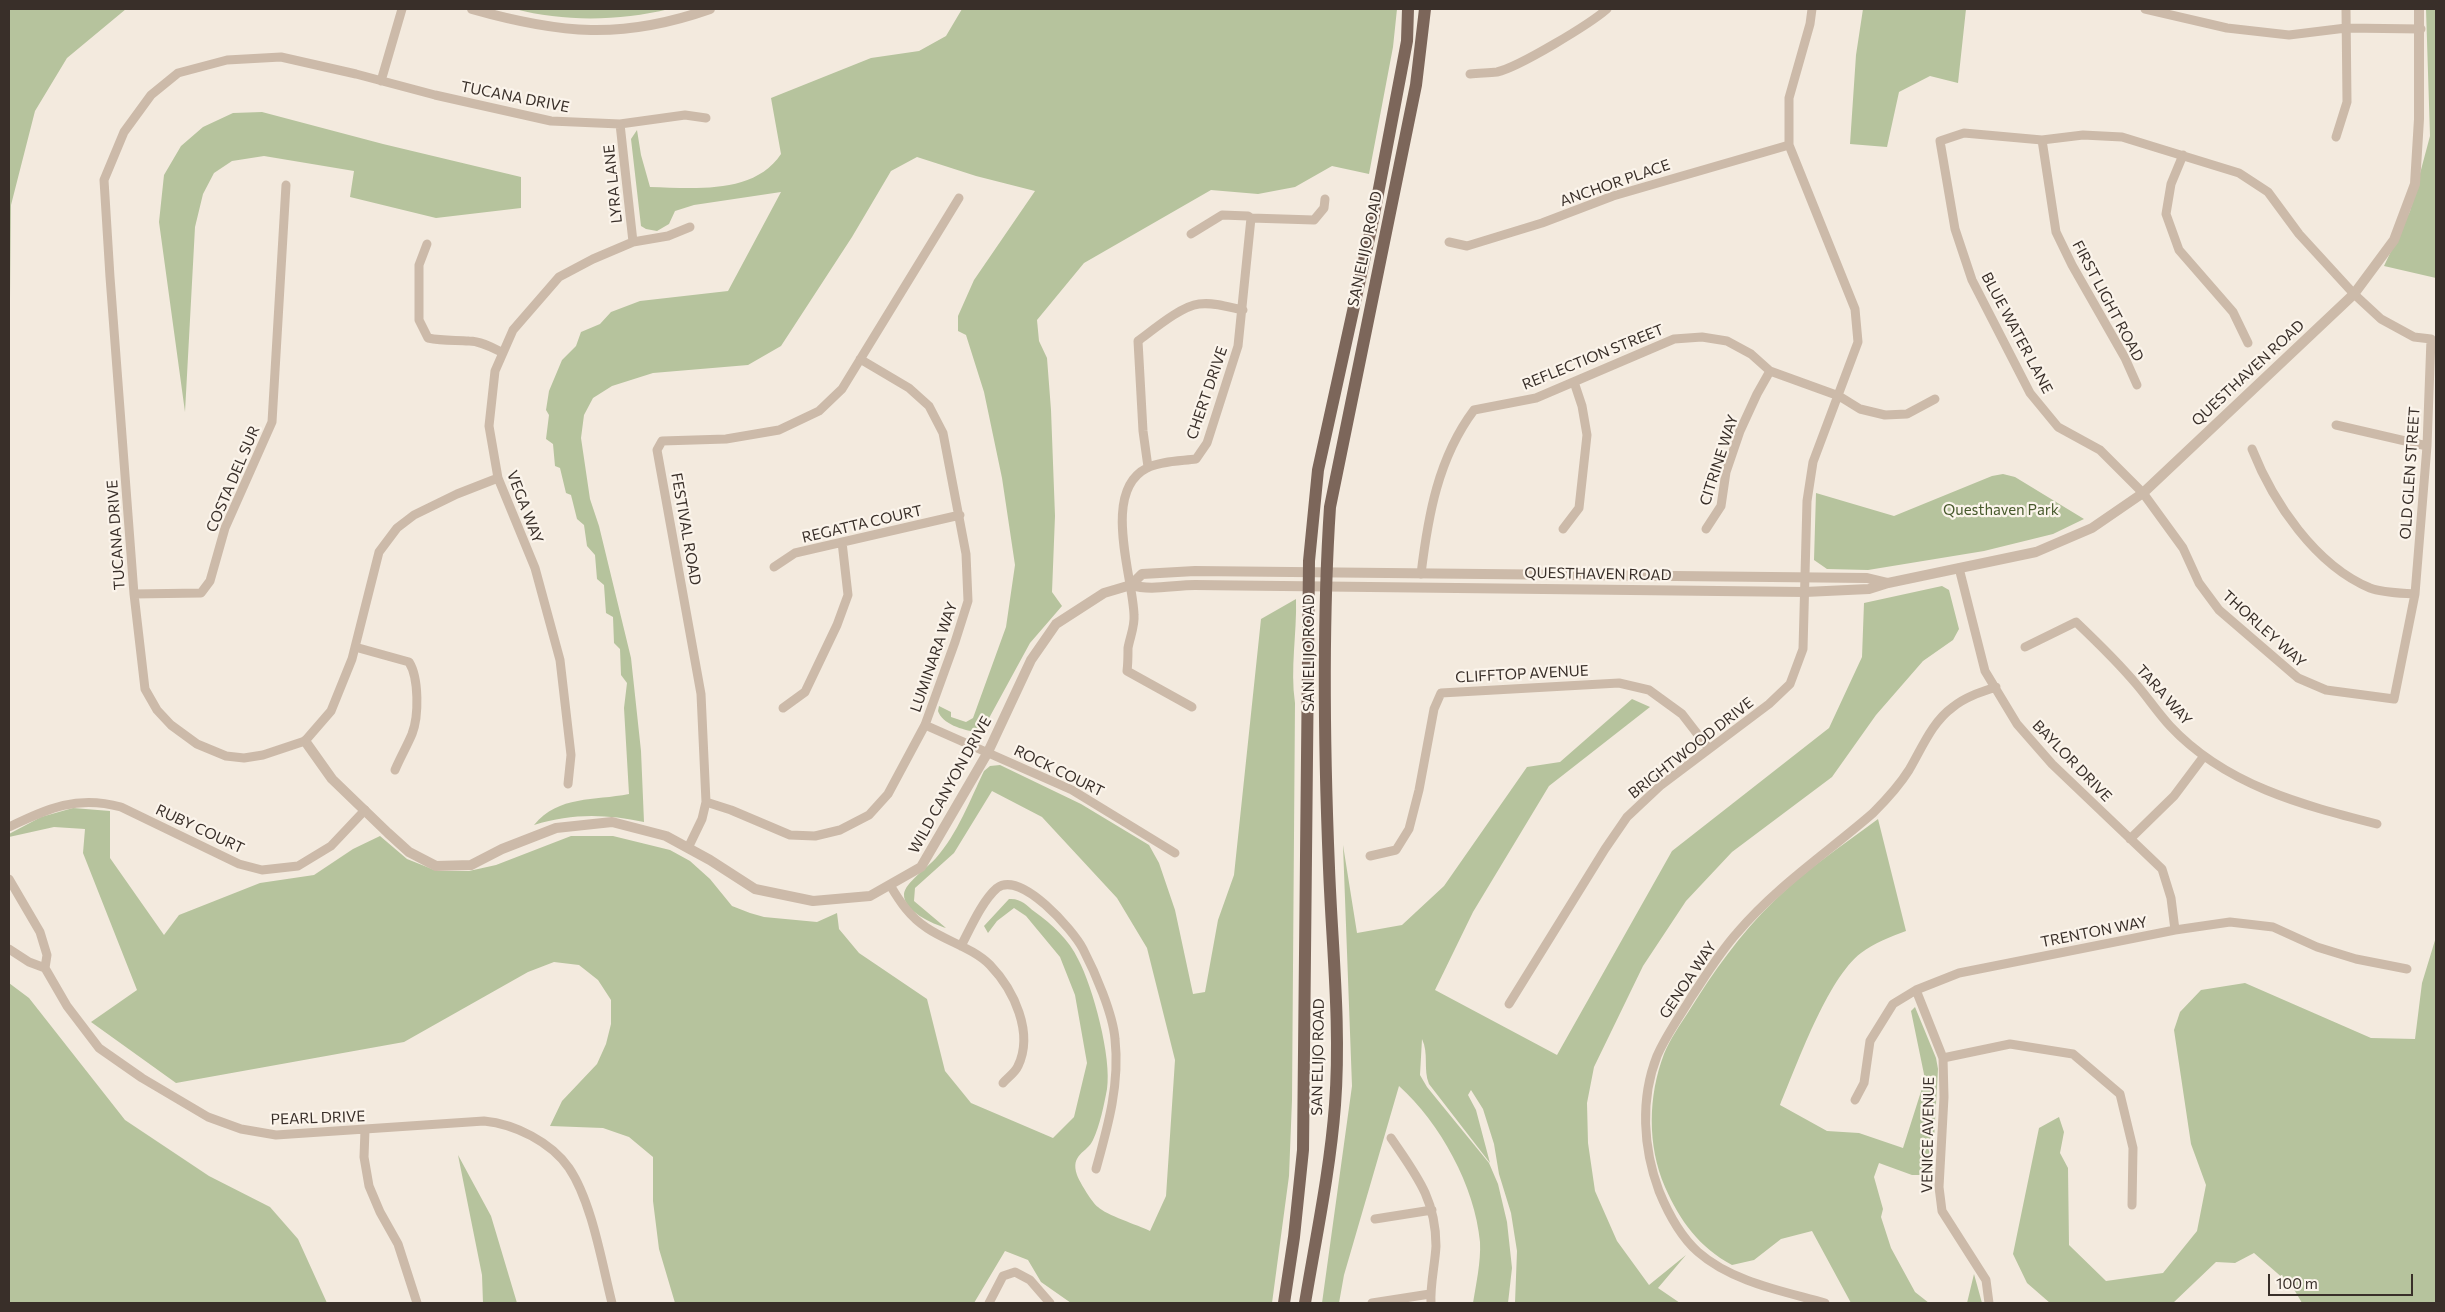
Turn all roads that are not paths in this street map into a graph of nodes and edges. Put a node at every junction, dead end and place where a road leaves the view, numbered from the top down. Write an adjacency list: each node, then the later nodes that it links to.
1 (402, 9): 14 (street)
2 (472, 9): 3 (street)
3 (710, 9)
4 (1408, 9): 52 (main road, SAN ELIJO ROAD)
5 (1425, 9): 53 (main road, SAN ELIJO ROAD)
6 (1607, 9): 13 (street)
7 (1812, 9): 19 (street)
8 (2145, 9): 11 (street)
9 (2346, 9): 11 (street)
10 (2419, 9): 12 (street, QUESTHAVEN ROAD)
11 (2346, 28): 12 (street); 17 (street)
12 (2421, 29): 30 (street, QUESTHAVEN ROAD)
13 (1470, 74)
14 (381, 81): 16 (street, TUCANA DRIVE); 61 (street, TUCANA DRIVE)
15 (706, 118): 16 (street, TUCANA DRIVE)
16 (620, 124): 27 (street, LYRA LANE)
17 (2336, 137)
18 (2042, 140): 20 (street); 37 (street, FIRST LIGHT ROAD); 45 (street, BLUE WATER LANE)
19 (1789, 145): 28 (street, ANCHOR PLACE); 38 (street, BRIGHTWOOD DRIVE)
20 (2183, 155): 30 (street); 32 (street)
21 (286, 184): 61 (street, COSTA DEL SUR)
22 (959, 198): 34 (street)
23 (1325, 199): 24 (street)
24 (1251, 218): 26 (street); 31 (street, CHERT DRIVE)
25 (690, 227): 27 (street, VEGA WAY)
26 (1191, 234)
27 (633, 242): 33 (street, VEGA WAY)
28 (1449, 242)
29 (428, 244): 33 (street)
30 (2354, 294): 41 (street, OLD GLEN STREET); 45 (street, QUESTHAVEN ROAD)
31 (1242, 310): 43 (street, CHERT DRIVE); 43 (street)
32 (2248, 343)
33 (503, 353): 44 (street, VEGA WAY)
34 (860, 359): 46 (street, LUMINARA WAY); 76 (street, FESTIVAL ROAD)
35 (1770, 371): 36 (street, REFLECTION STREET); 38 (street, REFLECTION STREET); 47 (street, CITRINE WAY)
36 (1574, 382): 48 (street); 54 (street, REFLECTION STREET)
37 (2137, 385)
38 (1838, 396): 39 (street, REFLECTION STREET); 55 (street, BRIGHTWOOD DRIVE)
39 (1935, 399)
40 (2336, 424): 41 (street)
41 (2427, 446): 62 (street, OLD GLEN STREET)
42 (2252, 449): 62 (street)
43 (1148, 467): 57 (street)
44 (498, 478): 63 (street, TUCANA DRIVE); 75 (street, VEGA WAY)
45 (2143, 493): 51 (street, QUESTHAVEN ROAD); 66 (street, THORLEY WAY)
46 (960, 515): 49 (street, REGATTA COURT); 69 (street, LUMINARA WAY)
47 (1706, 529)
48 (1563, 530)
49 (842, 542): 50 (street, REGATTA COURT); 68 (street)
50 (774, 567)
51 (1959, 568): 56 (street, QUESTHAVEN ROAD); 65 (street, BAYLOR DRIVE)
52 (1308, 573): 53 (street, QUESTHAVEN ROAD); 57 (street, WILD CANYON DRIVE); 58 (main road, SAN ELIJO ROAD)
53 (1326, 573): 54 (street, QUESTHAVEN ROAD); 59 (main road, SAN ELIJO ROAD)
54 (1421, 574): 55 (street, QUESTHAVEN ROAD)
55 (1806, 579): 56 (street, QUESTHAVEN ROAD); 60 (street, BRIGHTWOOD DRIVE)
56 (1888, 583): 60 (street, QUESTHAVEN ROAD)
57 (1131, 585): 58 (street, WILD CANYON DRIVE); 67 (street); 72 (street, WILD CANYON DRIVE)
58 (1308, 586): 59 (street, QUESTHAVEN ROAD); 107 (main road, SAN ELIJO ROAD)
59 (1326, 586): 60 (street, QUESTHAVEN ROAD); 108 (main road, SAN ELIJO ROAD)
60 (1805, 592): 71 (street, BRIGHTWOOD DRIVE)
61 (134, 594): 70 (street, TUCANA DRIVE)
62 (2415, 594): 66 (street, OLD GLEN STREET)
63 (355, 647): 70 (street, TUCANA DRIVE); 74 (street)
64 (2026, 647): 73 (street, TARA WAY)
65 (1996, 687): 80 (street, BAYLOR DRIVE); 110 (street, GENOA WAY)
66 (2394, 699)
67 (1192, 707)
68 (783, 708)
69 (925, 725): 72 (street, ROCK COURT); 76 (street, LUMINARA WAY)
70 (304, 741): 77 (street, WILD CANYON DRIVE)
71 (1709, 749): 83 (street, CLIFFTOP AVENUE); 92 (street, BRIGHTWOOD DRIVE)
72 (988, 752): 82 (street, ROCK COURT); 85 (street, WILD CANYON DRIVE)
73 (2204, 756): 78 (street, TARA WAY); 80 (street)
74 (395, 770)
75 (568, 784)
76 (706, 802): 81 (street, FESTIVAL ROAD)
77 (365, 810): 79 (street, RUBY COURT); 81 (street, WILD CANYON DRIVE)
78 (2377, 824)
79 (9, 827)
80 (2130, 839): 86 (street, BAYLOR DRIVE)
81 (688, 848): 85 (street, WILD CANYON DRIVE)
82 (1175, 853)
83 (1370, 856)
84 (9, 879): 89 (street, PEARL DRIVE)
85 (890, 885): 87 (street)
86 (2175, 930): 90 (street, TRENTON WAY); 91 (street, TRENTON WAY)
87 (961, 946): 94 (street); 98 (street)
88 (9, 949): 89 (street)
89 (45, 968): 96 (street, PEARL DRIVE)
90 (2407, 969)
91 (1916, 990): 93 (street, VENICE AVENUE); 95 (street, TRENTON WAY)
92 (1510, 1004)
93 (1943, 1058): 99 (street); 111 (street, VENICE AVENUE)
94 (1002, 1084)
95 (1854, 1100)
96 (365, 1130): 103 (street); 104 (street, PEARL DRIVE)
97 (1391, 1138): 100 (street)
98 (1096, 1169)
99 (2132, 1205)
100 (1432, 1210): 101 (street); 102 (street)
101 (1375, 1219)
102 (1430, 1299): 109 (street)
103 (416, 1303)
104 (612, 1303)
105 (989, 1303): 106 (street)
106 (1050, 1303)
107 (1284, 1303)
108 (1305, 1303)
109 (1372, 1303)
110 (1826, 1303)
111 (1989, 1303)

